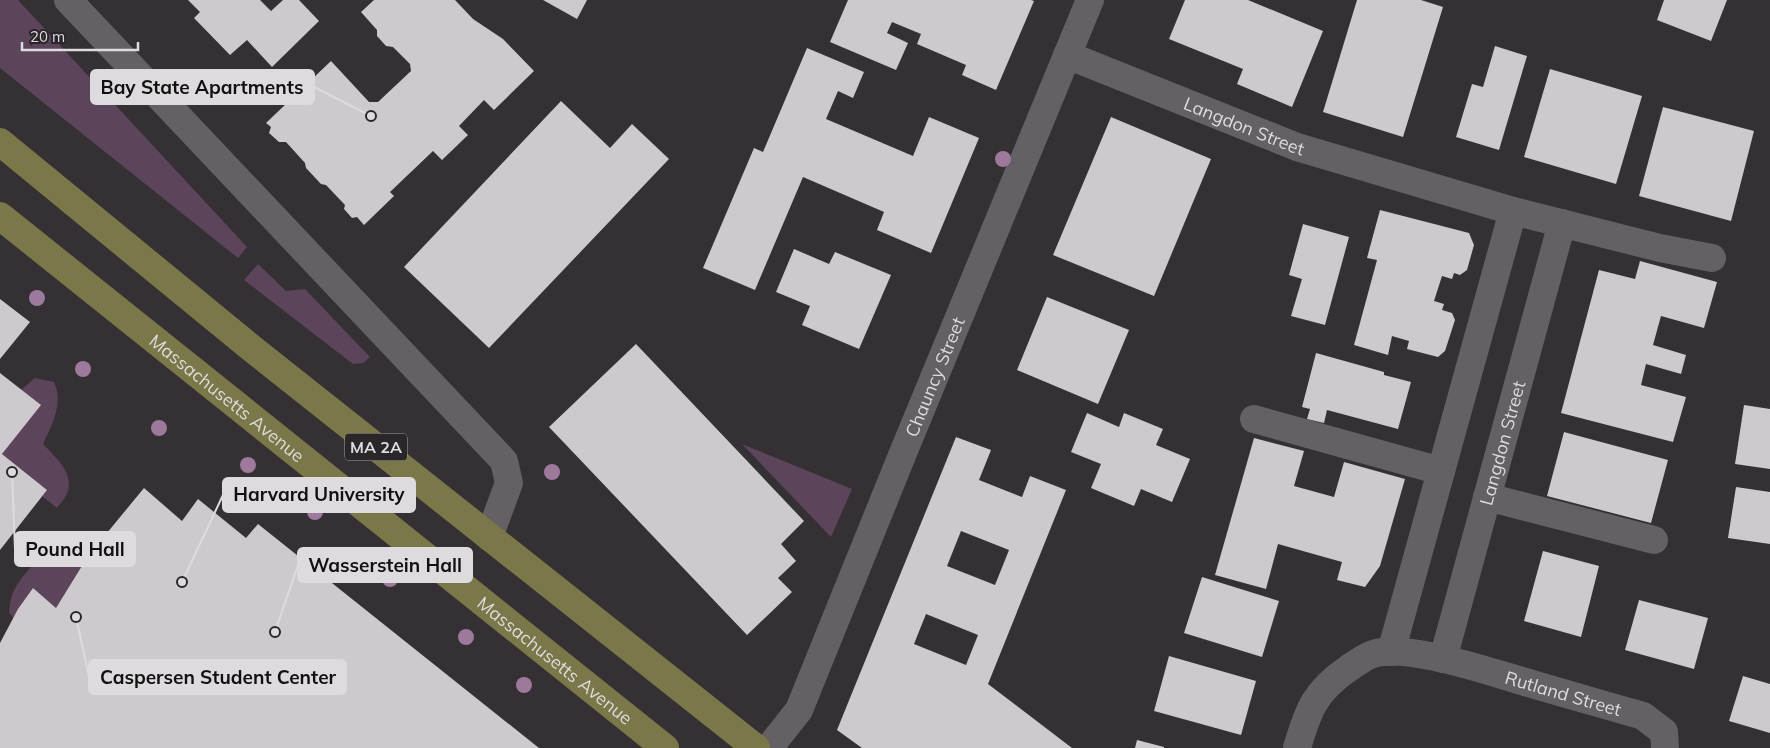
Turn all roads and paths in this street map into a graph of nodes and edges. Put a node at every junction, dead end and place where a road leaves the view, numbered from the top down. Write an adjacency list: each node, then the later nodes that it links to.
1 (68, 0): 12 (street)
2 (1090, 0): 3 (street, Chauncy Street)
3 (1067, 55): 5 (street, Langdon Street); 18 (street, Chauncy Street)
4 (0, 142): 12 (main road, MA 2A)
5 (1513, 211): 7 (street, Langdon Street); 10 (street)
6 (0, 216): 16 (main road, Massachusetts Avenue / MA 2A)
7 (1562, 224): 8 (street); 11 (street, Langdon Street)
8 (1712, 258)
9 (1254, 420): 10 (street)
10 (1441, 471): 14 (street)
11 (1487, 497): 13 (street); 15 (street, Langdon Street)
12 (490, 536): 17 (main road, MA 2A)
13 (1654, 540)
14 (1391, 652): 15 (street); 19 (street)
15 (1444, 659): 20 (street, Rutland Street)
16 (665, 748)
17 (756, 748)
18 (769, 748)
19 (1297, 748)
20 (1665, 748)

